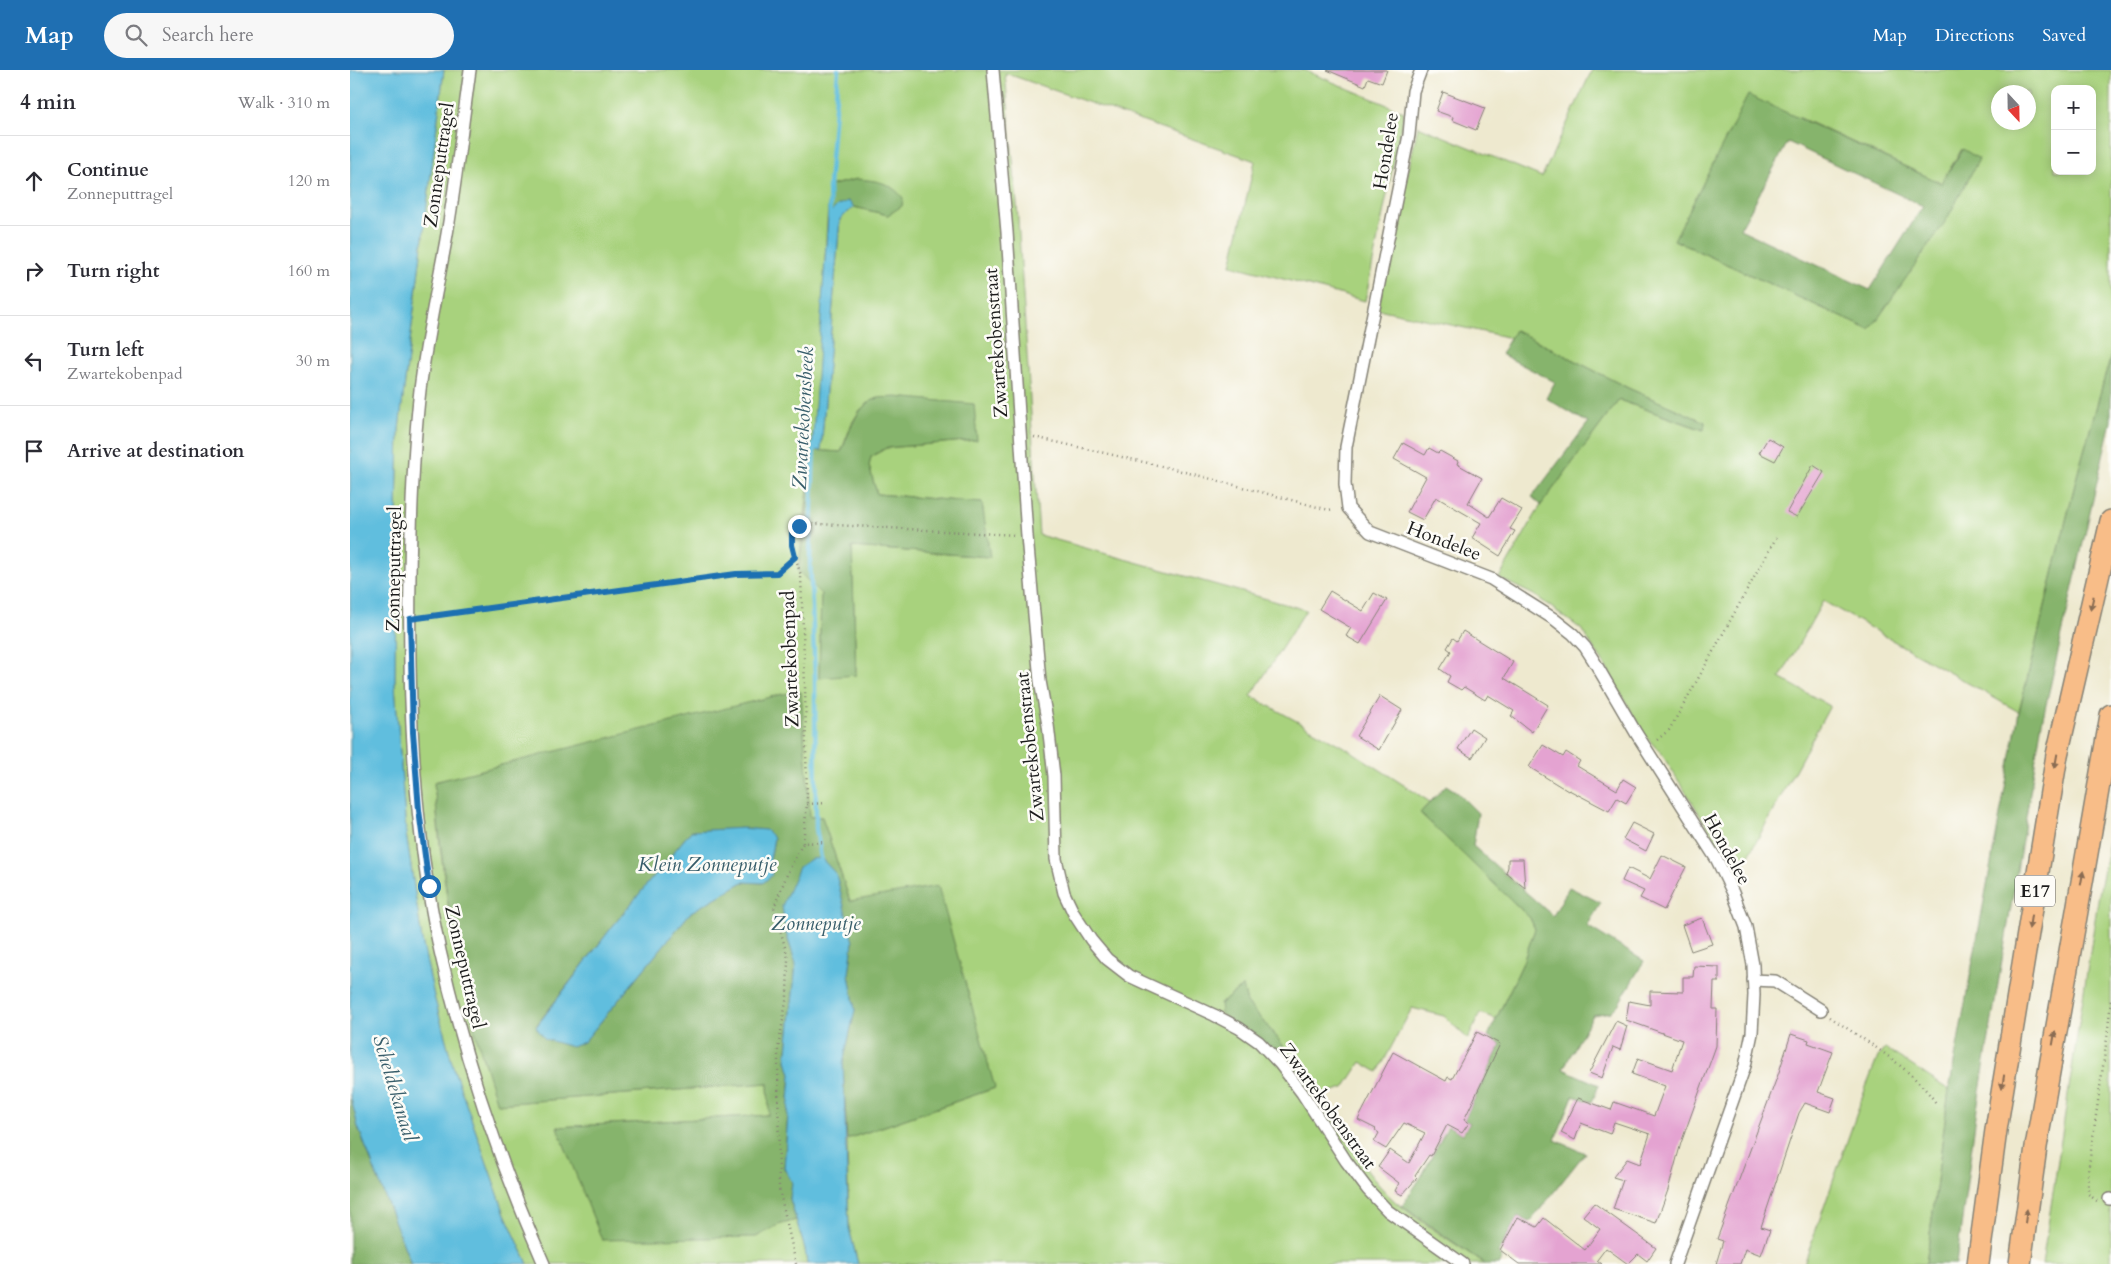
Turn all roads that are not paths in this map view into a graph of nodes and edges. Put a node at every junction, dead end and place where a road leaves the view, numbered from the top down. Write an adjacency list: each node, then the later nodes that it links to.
1 (470, 70): 8 (street, Zonneputtragel)
2 (993, 70): 9 (street, Zwartekobenstraat)
3 (1421, 70): 6 (street, Hondelee)
4 (2111, 522): 11 (highway, E17, one-way to 11)
5 (2111, 716): 12 (highway, E17, one-way to 5)
6 (1753, 980): 7 (street); 10 (street, Hondelee)
7 (1821, 1010)
8 (544, 1264)
9 (1463, 1264)
10 (1675, 1264)
11 (1978, 1264)
12 (2020, 1264)

